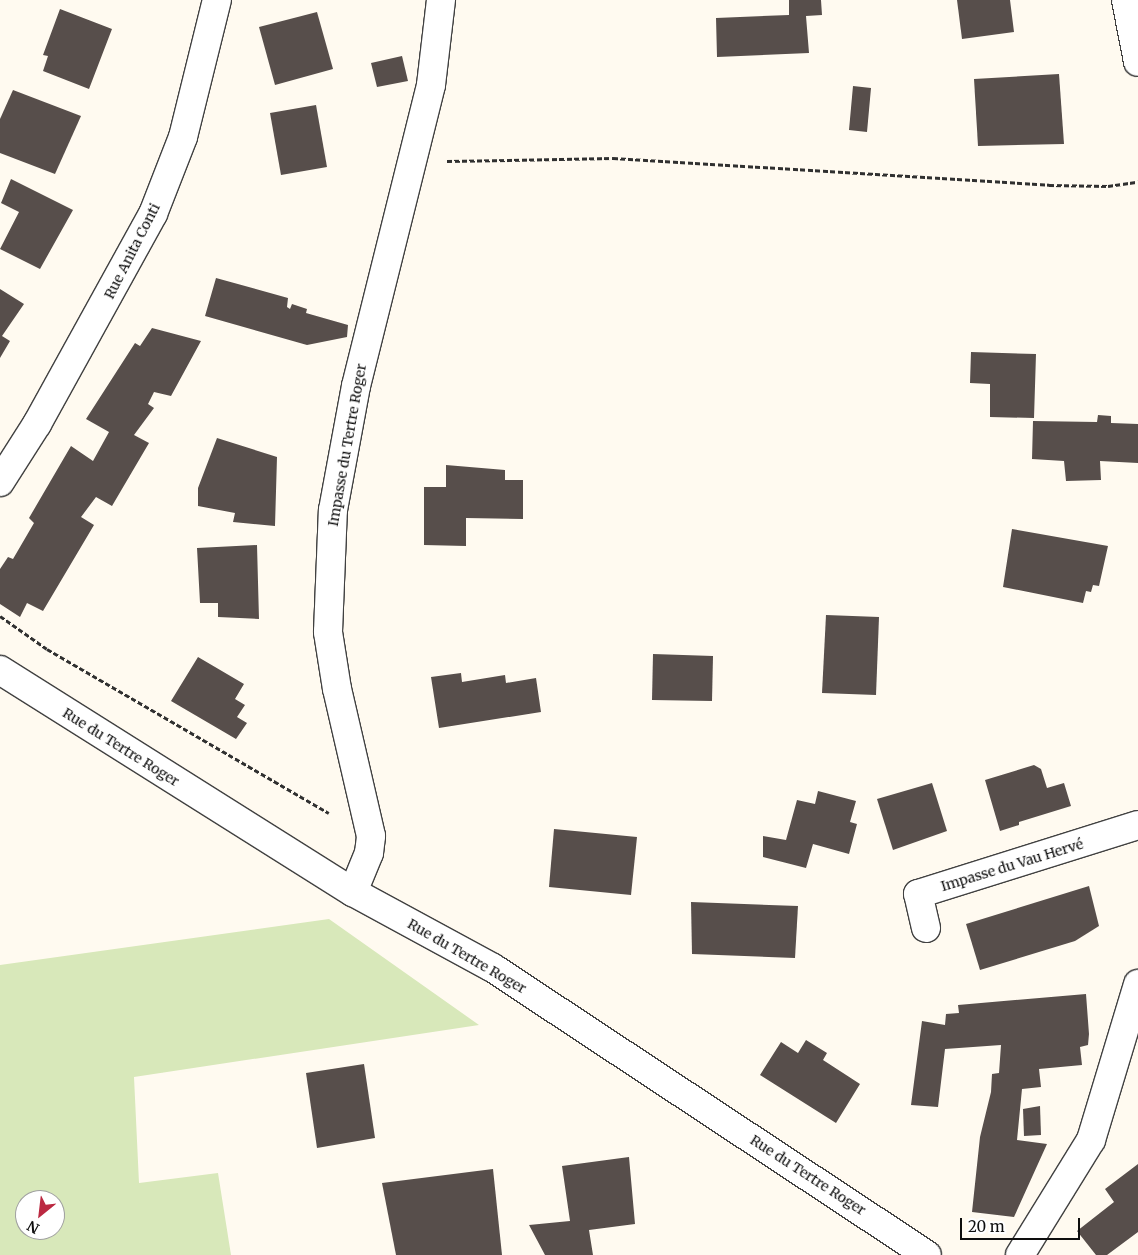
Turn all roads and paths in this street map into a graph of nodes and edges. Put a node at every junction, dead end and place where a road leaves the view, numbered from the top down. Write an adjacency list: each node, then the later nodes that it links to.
1 (217, 0): 7 (street, Rue Anita Conti)
2 (441, 0): 5 (street, Impasse du Tertre Roger)
3 (1126, 0): 4 (street)
4 (1137, 51)
5 (413, 162): 6 (path); 10 (street, Impasse du Tertre Roger)
6 (1138, 182)
7 (0, 482)
8 (0, 616): 10 (path)
9 (0, 670): 12 (street, Rue du Tertre Roger)
10 (368, 819): 12 (street, Impasse du Tertre Roger)
11 (1138, 825): 13 (street, Impasse du Vau Hervé)
12 (353, 892): 15 (street, Rue du Tertre Roger)
13 (926, 928)
14 (1137, 994): 16 (street)
15 (927, 1255)
16 (1020, 1255)

